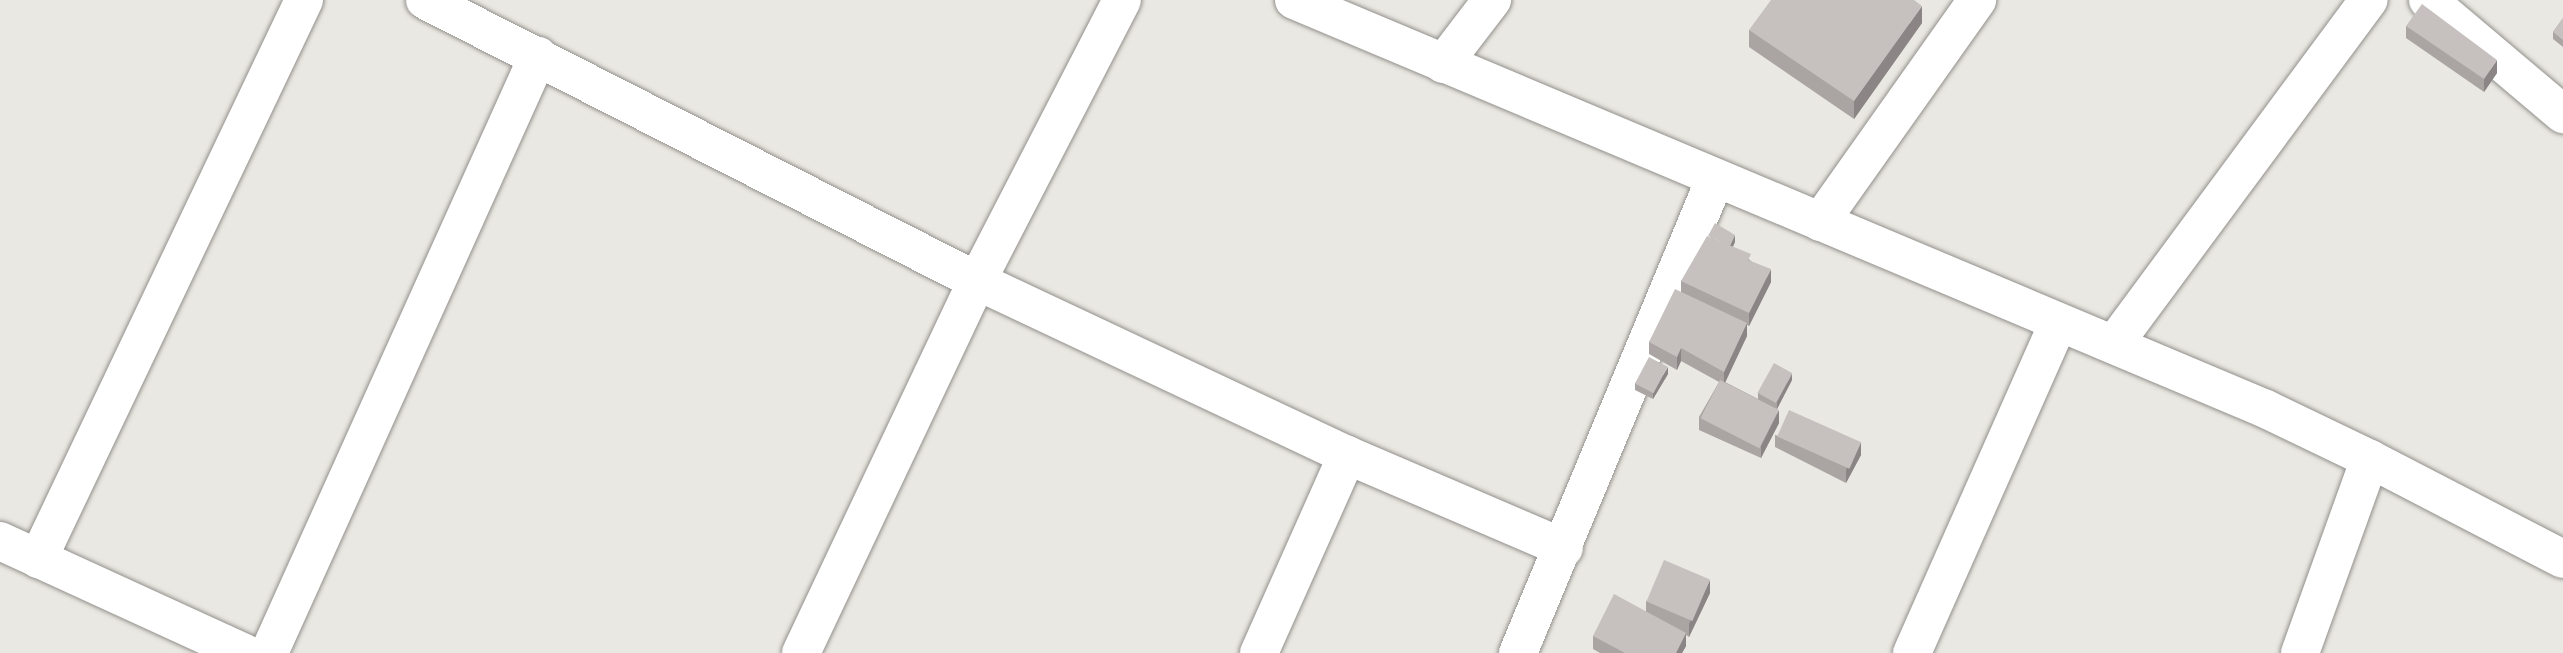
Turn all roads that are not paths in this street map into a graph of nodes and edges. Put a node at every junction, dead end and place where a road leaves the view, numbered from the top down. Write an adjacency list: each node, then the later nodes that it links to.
1 (304, 0): 21 (street)
2 (425, 0): 9 (street)
3 (1122, 0): 14 (street)
4 (1294, 0): 10 (street)
5 (1492, 0): 10 (street)
6 (1977, 0): 13 (street)
7 (2369, 0): 16 (street)
8 (2428, 0): 11 (street)
9 (538, 56): 14 (street); 24 (street)
10 (1443, 64): 12 (street)
11 (2563, 114)
12 (1715, 179): 13 (street); 20 (street)
13 (1820, 222): 15 (street)
14 (977, 281): 17 (street); 25 (street)
15 (2059, 323): 16 (street); 28 (street)
16 (2114, 344): 18 (street)
17 (1347, 455): 20 (street); 26 (street)
18 (2370, 459): 22 (street); 29 (street)
19 (0, 541): 21 (street)
20 (1564, 548): 27 (street)
21 (38, 559): 23 (street)
22 (2563, 559)
23 (244, 653)
24 (270, 653)
25 (801, 653)
26 (1259, 653)
27 (1518, 653)
28 (1912, 653)
29 (2300, 653)

